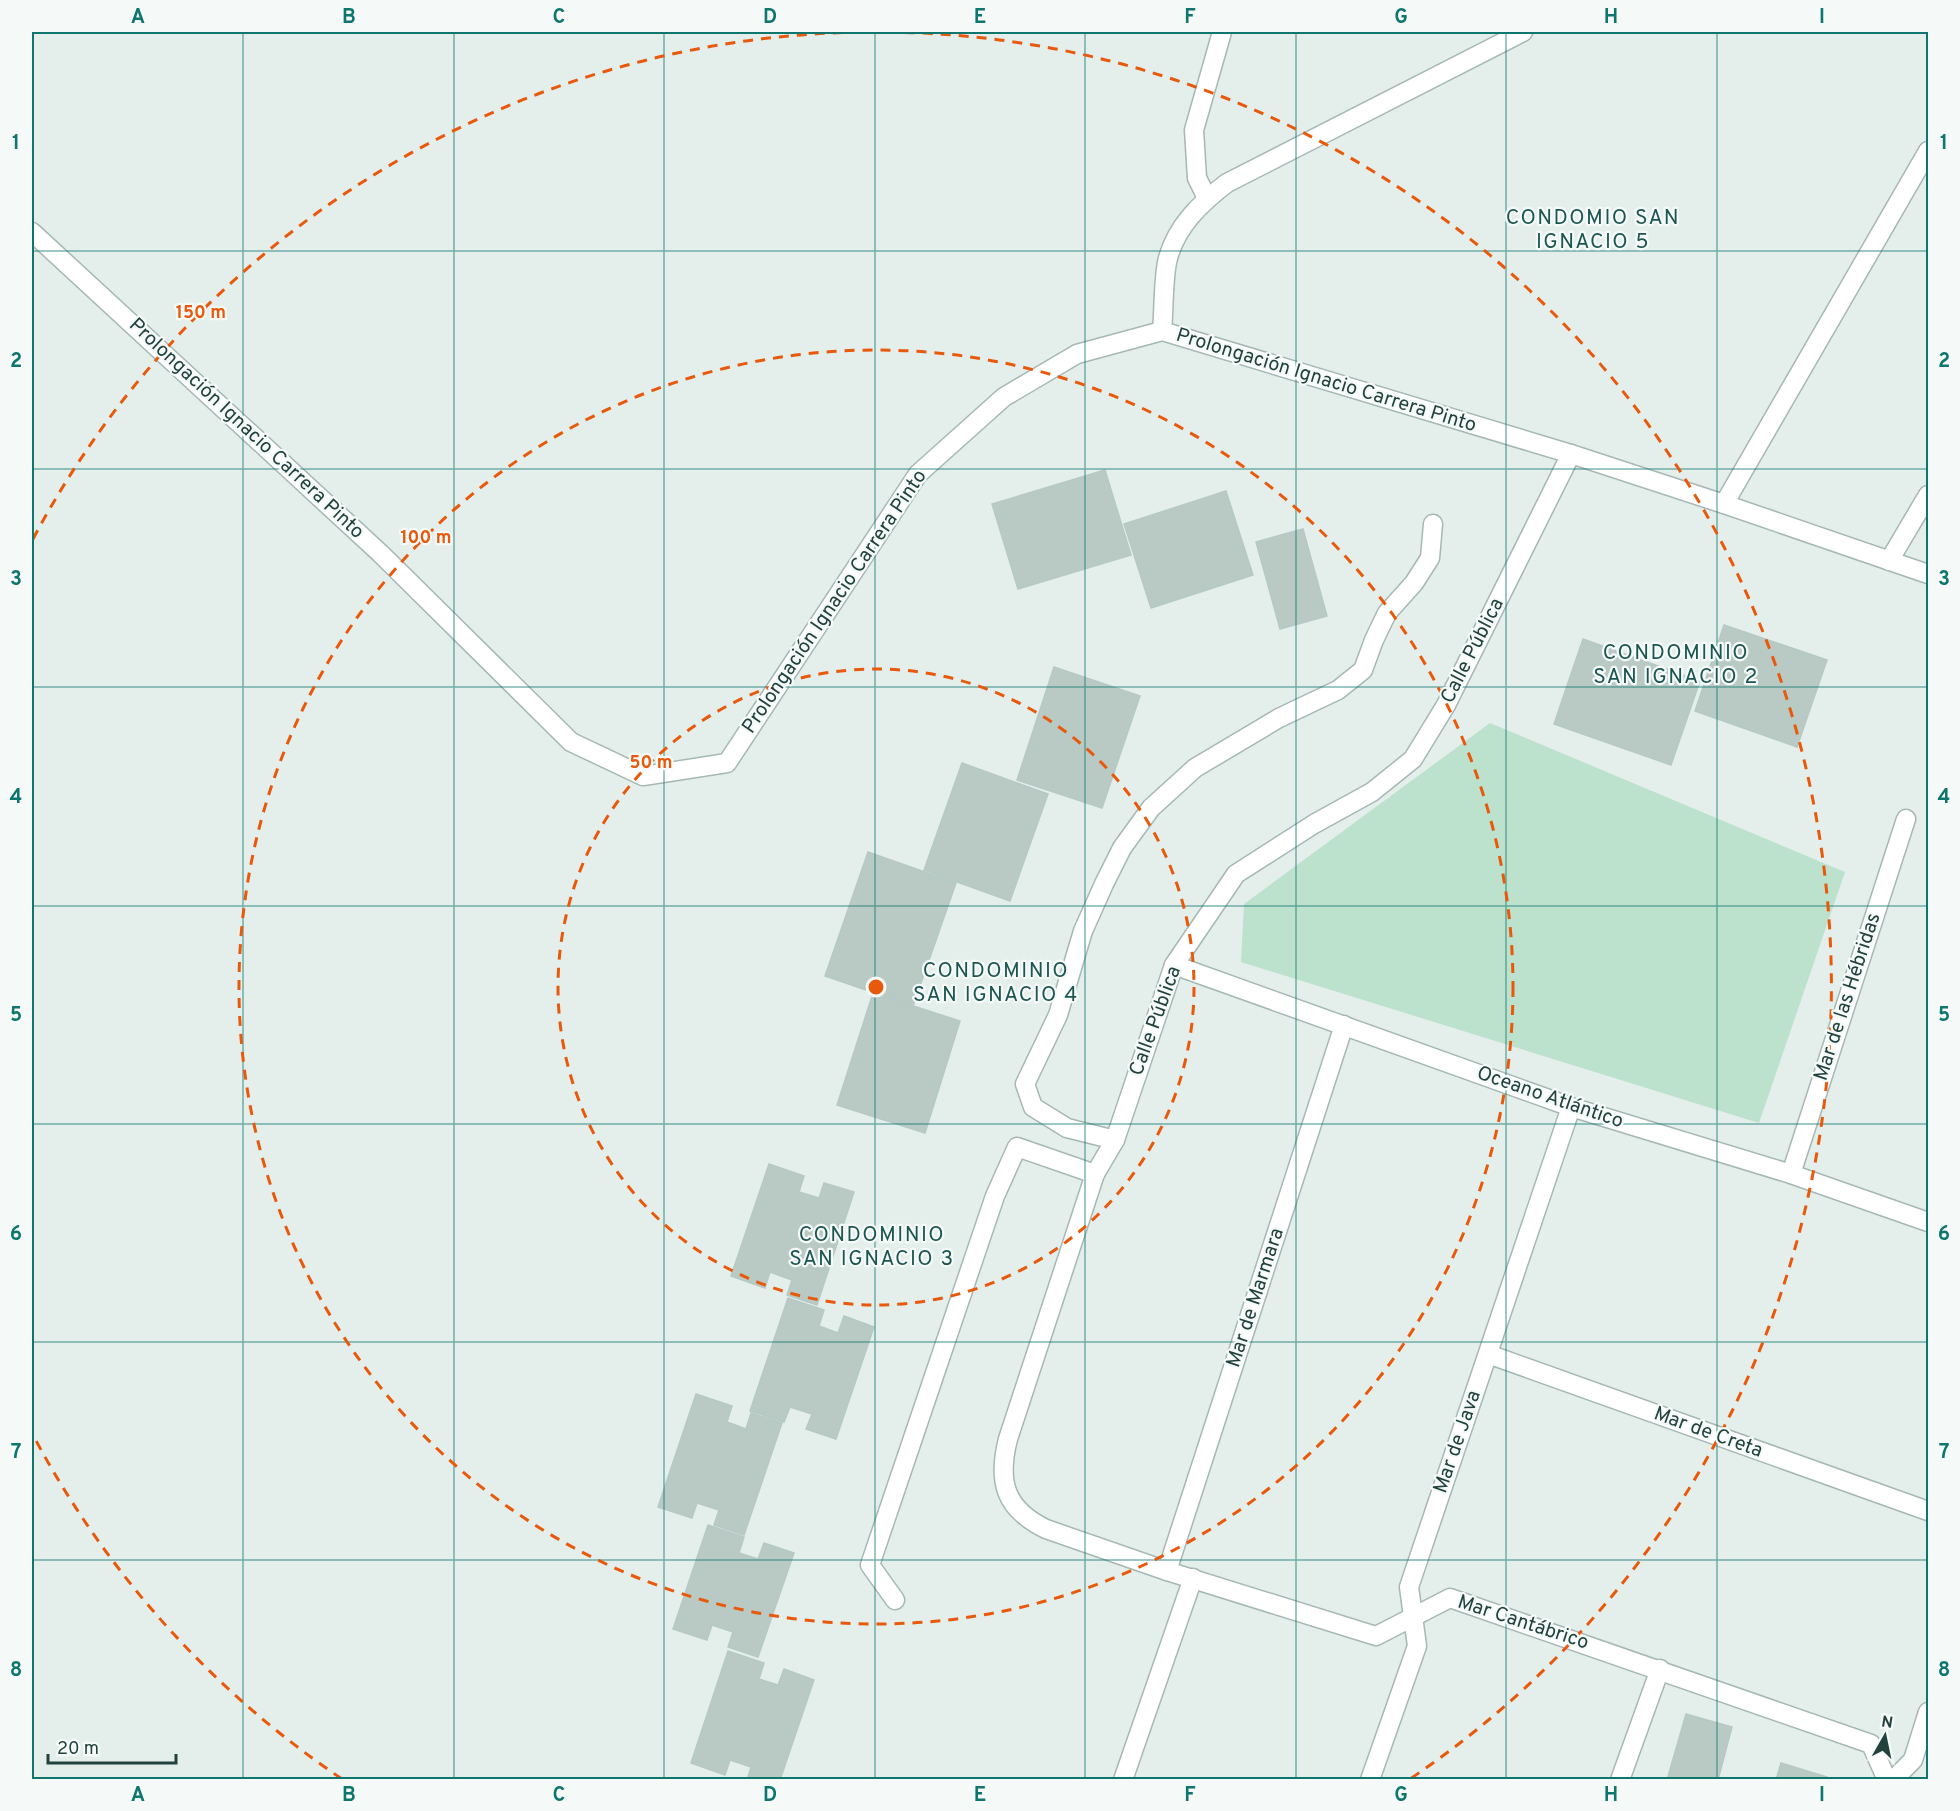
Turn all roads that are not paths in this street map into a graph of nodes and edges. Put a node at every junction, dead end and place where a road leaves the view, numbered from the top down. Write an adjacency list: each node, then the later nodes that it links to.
1 (1222, 32): 4 (street)
2 (1522, 32): 4 (street)
3 (1929, 151): 9 (street)
4 (1207, 198): 6 (street)
5 (32, 232): 6 (street, Prolongación Ignacio Carrera Pinto)
6 (1162, 332): 7 (street, Prolongación Ignacio Carrera Pinto)
7 (1571, 454): 9 (street, Prolongación Ignacio Carrera Pinto); 14 (street, Calle Pública)
8 (1929, 495): 11 (street)
9 (1724, 504): 11 (street, Prolongación Ignacio Carrera Pinto)
10 (1433, 524): 17 (street)
11 (1889, 561): 12 (street, Prolongación Ignacio Carrera Pinto)
12 (1929, 574)
13 (1906, 819): 19 (street, Mar de las Hébridas)
14 (1174, 965): 15 (street, Oceano Atlántico); 17 (street, Calle Pública)
15 (1344, 1025): 16 (street, Oceano Atlántico); 24 (street, Mar de Marmara)
16 (1571, 1107): 19 (street, Oceano Atlántico); 21 (street, Mar de Java)
17 (1115, 1140): 18 (street, Calle Pública)
18 (1095, 1174): 22 (street, Calle Pública); 26 (street)
19 (1791, 1174): 20 (street, Oceano Atlántico)
20 (1929, 1221)
21 (1488, 1354): 23 (street, Mar de Creta); 27 (street, Mar de Java)
22 (1012, 1502): 24 (street, Mar Cantábrico)
23 (1929, 1511)
24 (1167, 1570): 25 (street, Mar Cantábrico)
25 (1193, 1578): 27 (street, Mar Cantábrico); 30 (street)
26 (896, 1600)
27 (1413, 1617): 28 (street, Mar Cantábrico); 31 (street, Mar de Java)
28 (1660, 1669): 32 (street); 33 (street, Mar Cantábrico)
29 (1929, 1712): 34 (street)
30 (1123, 1779)
31 (1370, 1779)
32 (1620, 1779)
33 (1887, 1779)
34 (1893, 1779)

